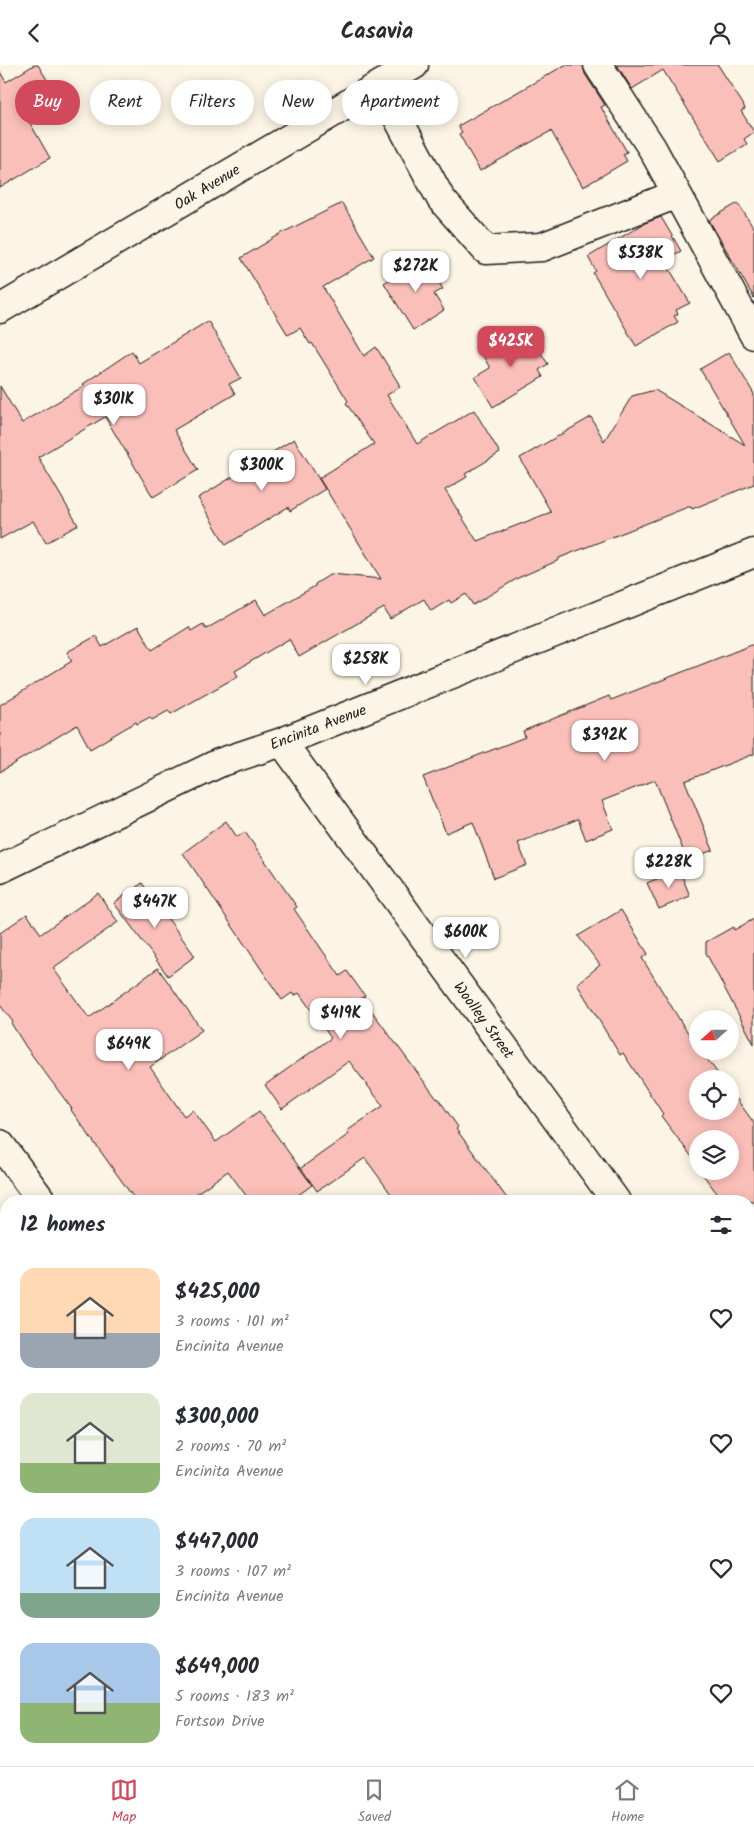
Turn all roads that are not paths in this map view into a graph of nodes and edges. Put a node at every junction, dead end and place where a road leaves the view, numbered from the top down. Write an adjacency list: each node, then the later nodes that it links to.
1 (414, 65): 3 (street, Oak Avenue)
2 (598, 65): 6 (street)
3 (388, 80)
4 (342, 107): 7 (street, Oak Avenue)
5 (401, 125): 6 (street)
6 (677, 194): 8 (street)
7 (0, 309)
8 (754, 335)
9 (754, 553): 10 (street, Encinita Avenue)
10 (282, 742): 11 (street, Encinita Avenue); 14 (street, Woolley Street)
11 (0, 869)
12 (0, 1144): 13 (street)
13 (38, 1195)
14 (612, 1195)

